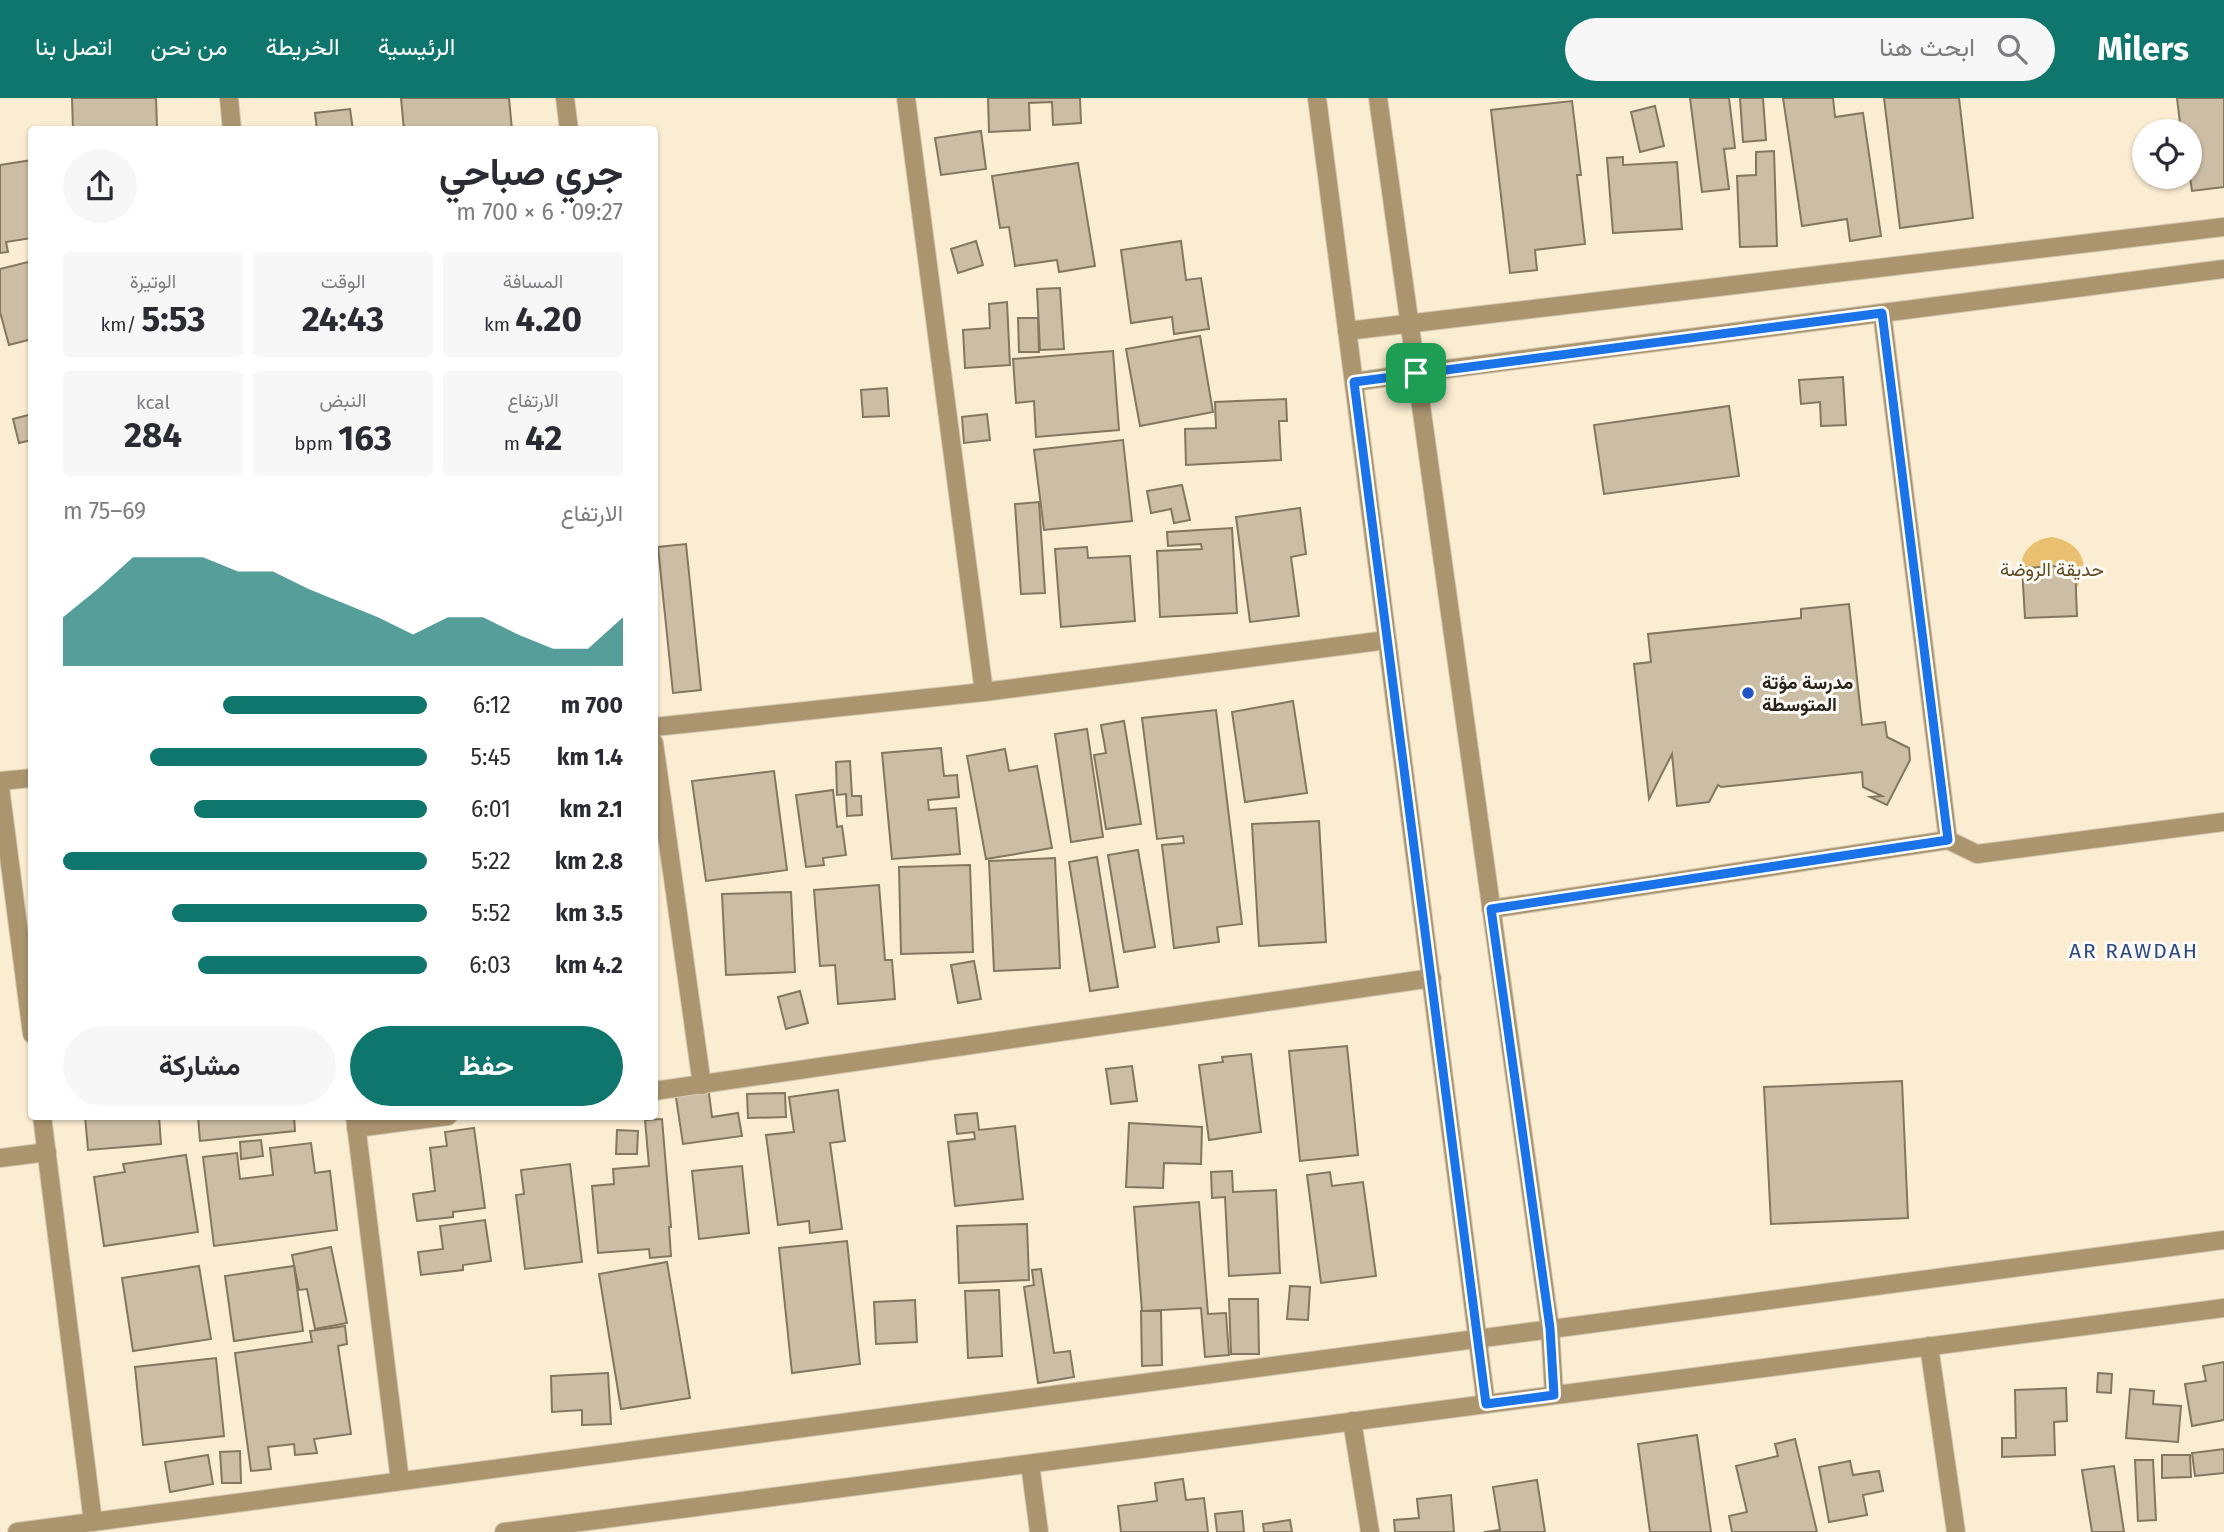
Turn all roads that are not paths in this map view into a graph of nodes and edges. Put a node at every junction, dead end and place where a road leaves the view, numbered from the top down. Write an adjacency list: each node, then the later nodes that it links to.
1 (229, 98): 6 (street)
2 (565, 98): 7 (street)
3 (906, 98): 16 (street)
4 (1317, 98): 12 (street)
5 (1378, 98): 11 (street)
6 (232, 126)
7 (568, 126)
8 (2224, 227): 11 (street)
9 (2224, 269): 10 (street)
10 (1882, 313): 13 (street); 23 (street)
11 (1409, 322): 12 (street); 13 (street)
12 (1347, 331): 14 (street)
13 (1416, 373): 14 (street); 24 (street)
14 (1354, 382): 15 (street)
15 (1387, 640): 16 (street); 25 (street)
16 (984, 692): 17 (street)
17 (658, 727)
18 (658, 772): 27 (street)
19 (28, 778): 20 (street)
20 (0, 781)
21 (0, 787): 26 (street)
22 (2224, 821): 23 (street)
23 (1948, 840): 24 (street)
24 (1491, 909): 36 (street)
25 (1432, 978): 27 (street); 37 (street)
26 (28, 1003)
27 (702, 1086): 28 (street)
28 (658, 1091)
29 (43, 1120): 32 (street)
30 (387, 1120): 31 (street)
31 (356, 1122): 43 (street)
32 (47, 1152): 33 (street); 44 (street)
33 (0, 1158)
34 (2224, 1240): 36 (street)
35 (2224, 1308): 38 (street)
36 (1550, 1328): 37 (street); 39 (street)
37 (1479, 1338): 40 (street); 43 (street)
38 (1929, 1346): 39 (street); 49 (street)
39 (1554, 1395): 40 (street)
40 (1486, 1404): 41 (street)
41 (1352, 1421): 42 (street); 48 (street)
42 (1030, 1464): 46 (street); 47 (street)
43 (400, 1481): 44 (street)
44 (93, 1522): 45 (street)
45 (17, 1532)
46 (504, 1532)
47 (1039, 1532)
48 (1370, 1532)
49 (1956, 1532)

